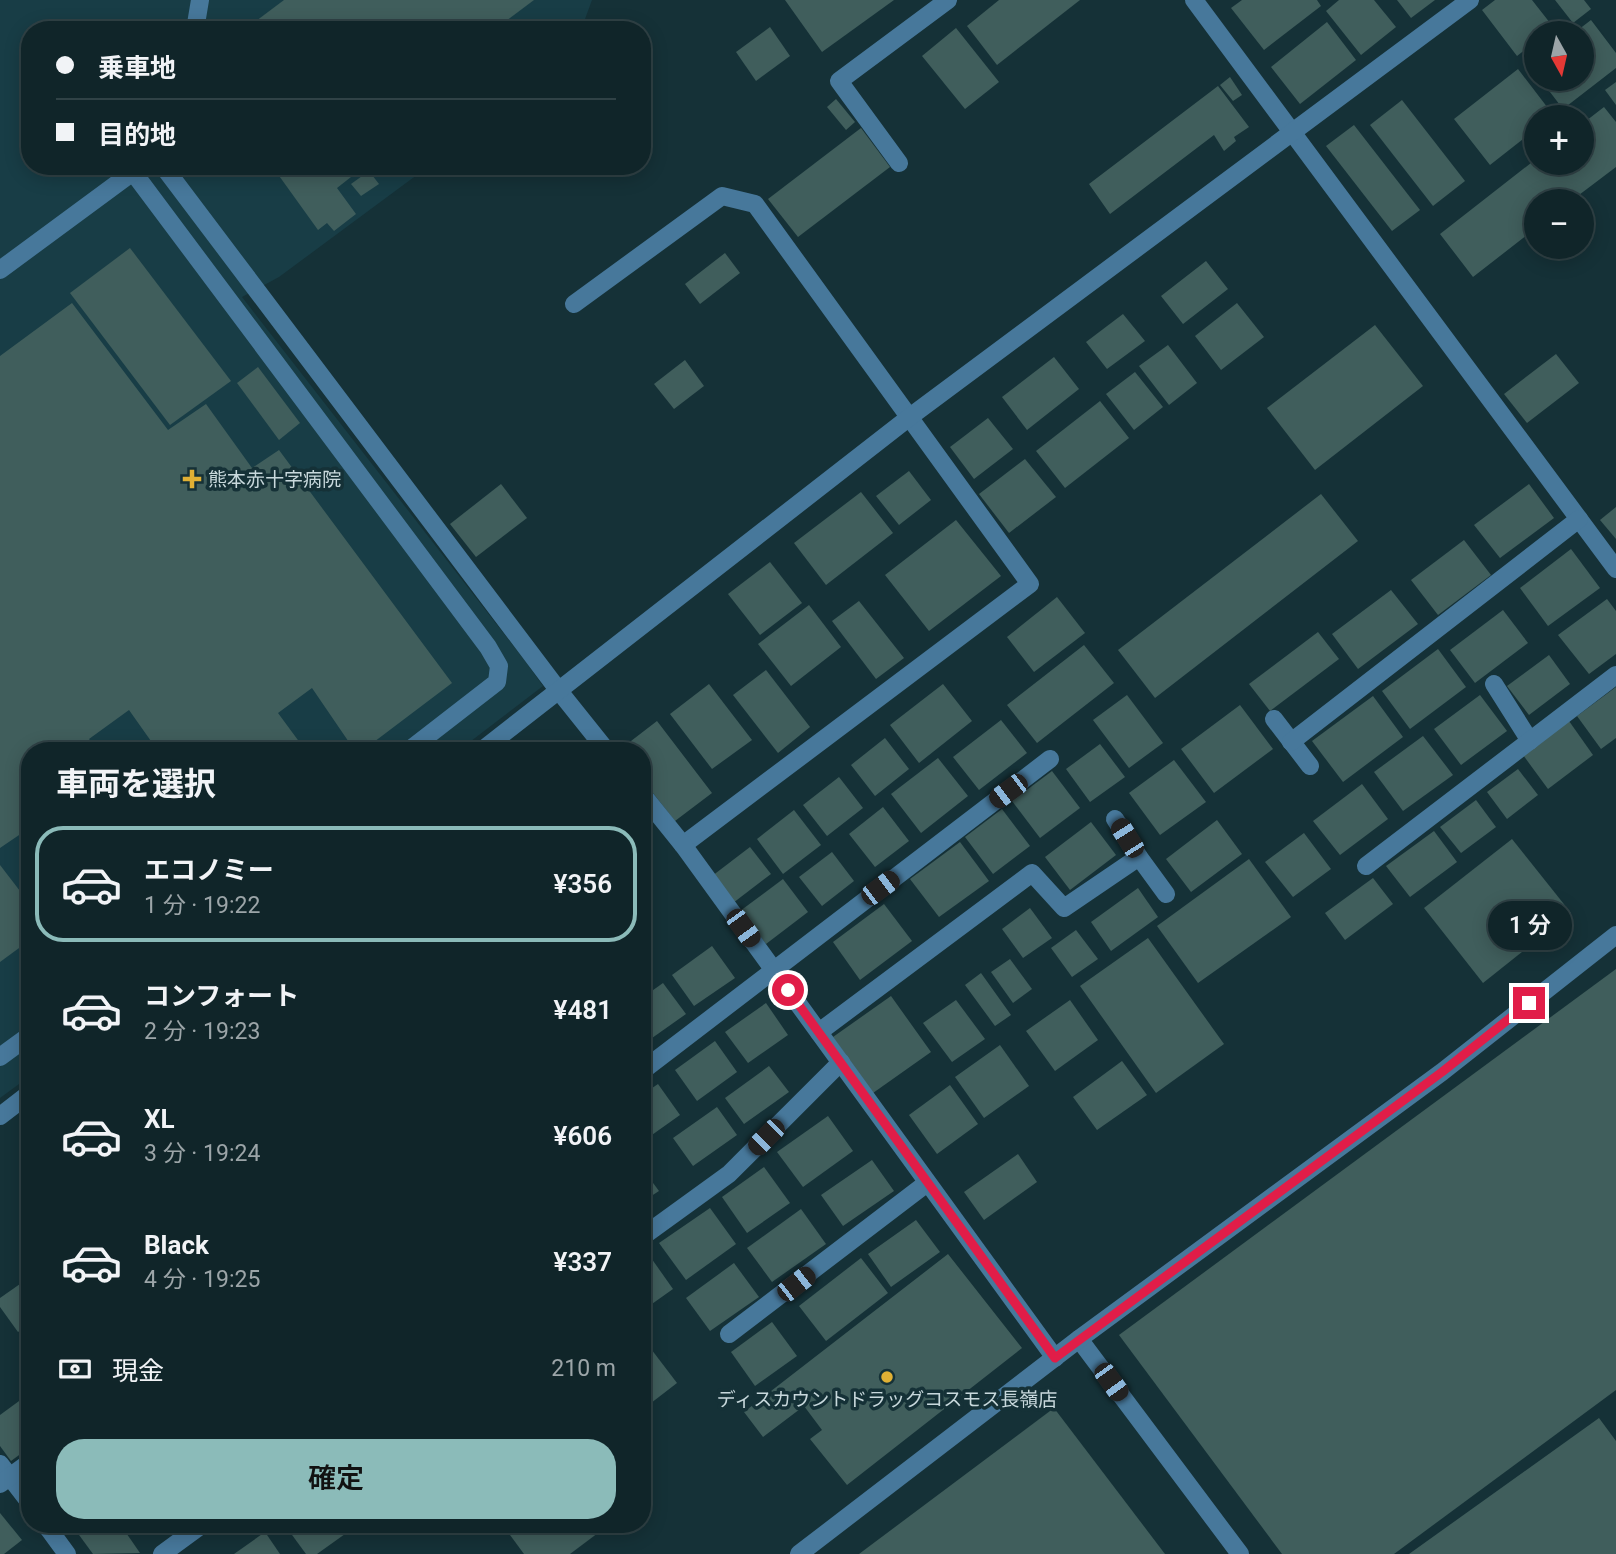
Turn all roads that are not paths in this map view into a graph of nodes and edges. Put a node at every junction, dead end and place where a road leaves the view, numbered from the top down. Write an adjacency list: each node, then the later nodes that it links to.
1 (200, 0): 5 (street)
2 (948, 0): 7 (street)
3 (1194, 0): 6 (street)
4 (1471, 0): 6 (street)
5 (196, 21)
6 (1294, 133): 13 (street); 14 (street)
7 (899, 163)
8 (129, 175): 11 (street)
9 (141, 175): 21 (street)
10 (170, 175): 18 (street)
11 (0, 270)
12 (574, 304): 13 (street)
13 (911, 416): 18 (street); 29 (street)
14 (1579, 519): 15 (street); 24 (street)
15 (1616, 569)
16 (1616, 674): 20 (street)
17 (1494, 684): 20 (street)
18 (559, 691): 22 (street); 23 (street)
19 (1274, 719): 24 (street)
20 (1530, 741): 31 (street)
21 (420, 742)
22 (493, 742)
23 (600, 742)
24 (1291, 742): 26 (street)
25 (1051, 759): 34 (street)
26 (1310, 766)
27 (651, 805): 29 (street)
28 (1115, 819): 30 (street)
29 (683, 845): 34 (street)
30 (1139, 857): 32 (street); 35 (street)
31 (1366, 866)
32 (1166, 894)
33 (1616, 935): 45 (street)
34 (773, 970): 35 (street); 39 (street)
35 (819, 1032): 38 (street)
36 (21, 1042): 37 (street)
37 (0, 1057)
38 (841, 1062): 42 (street); 43 (street)
39 (651, 1064)
40 (21, 1100): 41 (street)
41 (0, 1116)
42 (928, 1183): 44 (street); 46 (street)
43 (651, 1230)
44 (729, 1335)
45 (1079, 1339): 46 (street); 55 (street)
46 (1055, 1358): 54 (street)
47 (21, 1466): 48 (street)
48 (3, 1475): 49 (street)
49 (21, 1494)
50 (52, 1533): 52 (street)
51 (191, 1533): 53 (street)
52 (68, 1554)
53 (162, 1554)
54 (799, 1554)
55 (1240, 1554)

